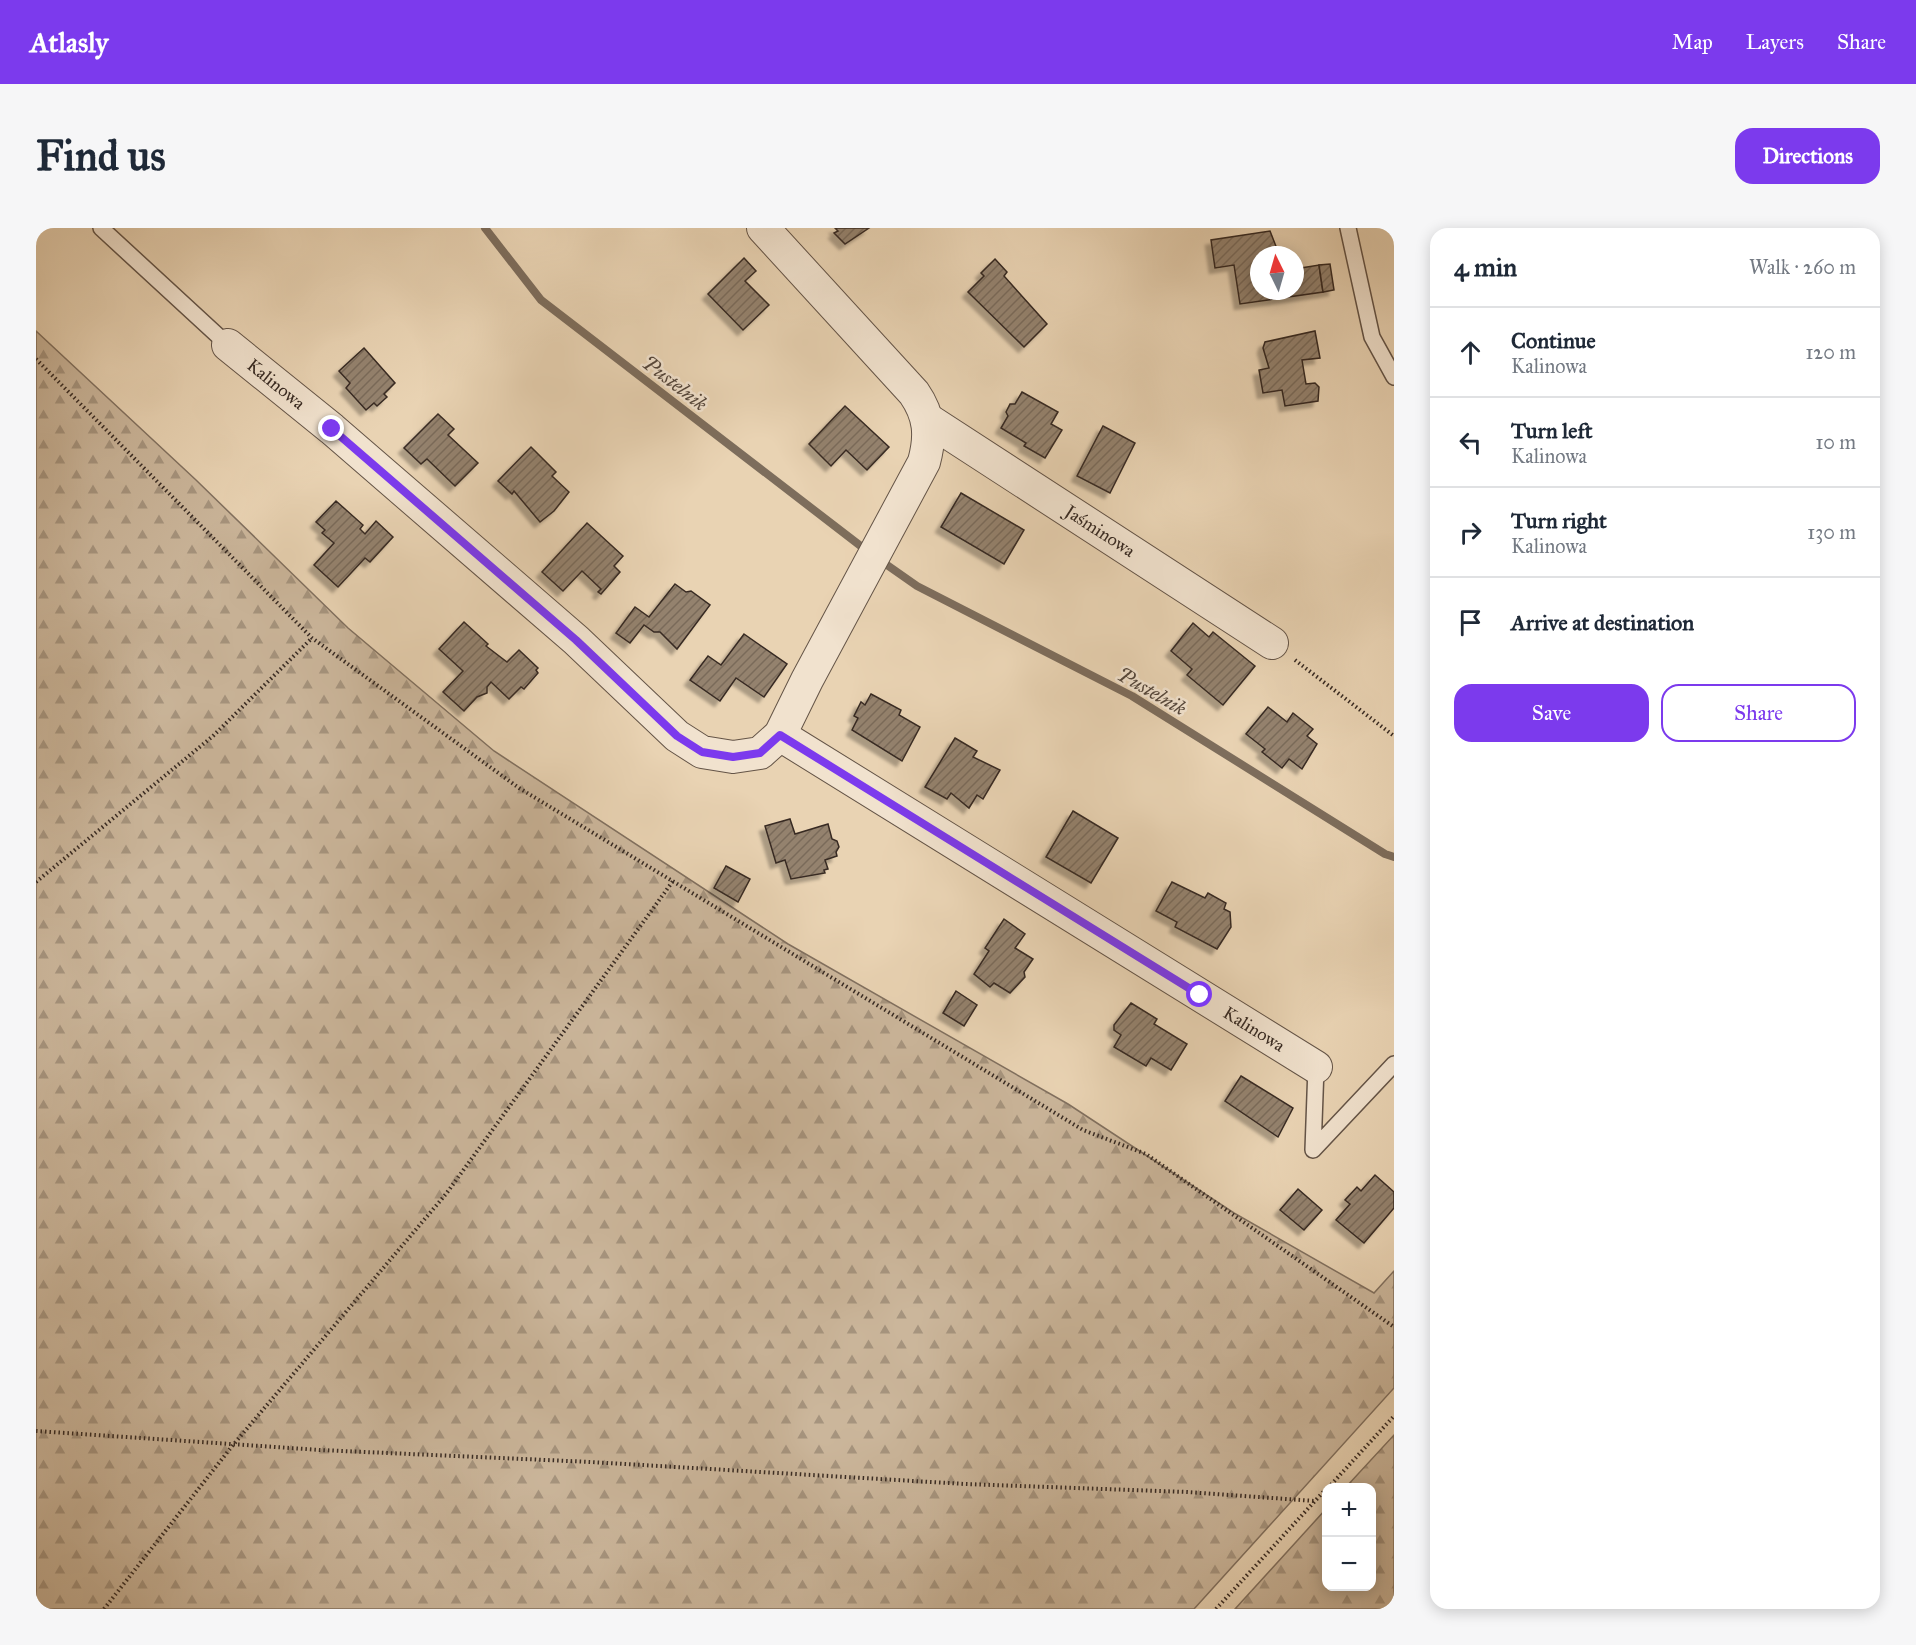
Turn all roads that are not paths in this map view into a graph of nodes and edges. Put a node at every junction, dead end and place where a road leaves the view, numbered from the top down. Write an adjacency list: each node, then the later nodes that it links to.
1 (101, 228): 4 (lane, Kalinowa)
2 (763, 228): 6 (street)
3 (1348, 228): 5 (lane)
4 (228, 345): 8 (street, Kalinowa)
5 (1394, 377)
6 (927, 419): 7 (street, Jaśminowa); 8 (street)
7 (1272, 643)
8 (780, 735): 10 (street, Kalinowa)
9 (1394, 1064): 10 (lane)
10 (1316, 1067)

